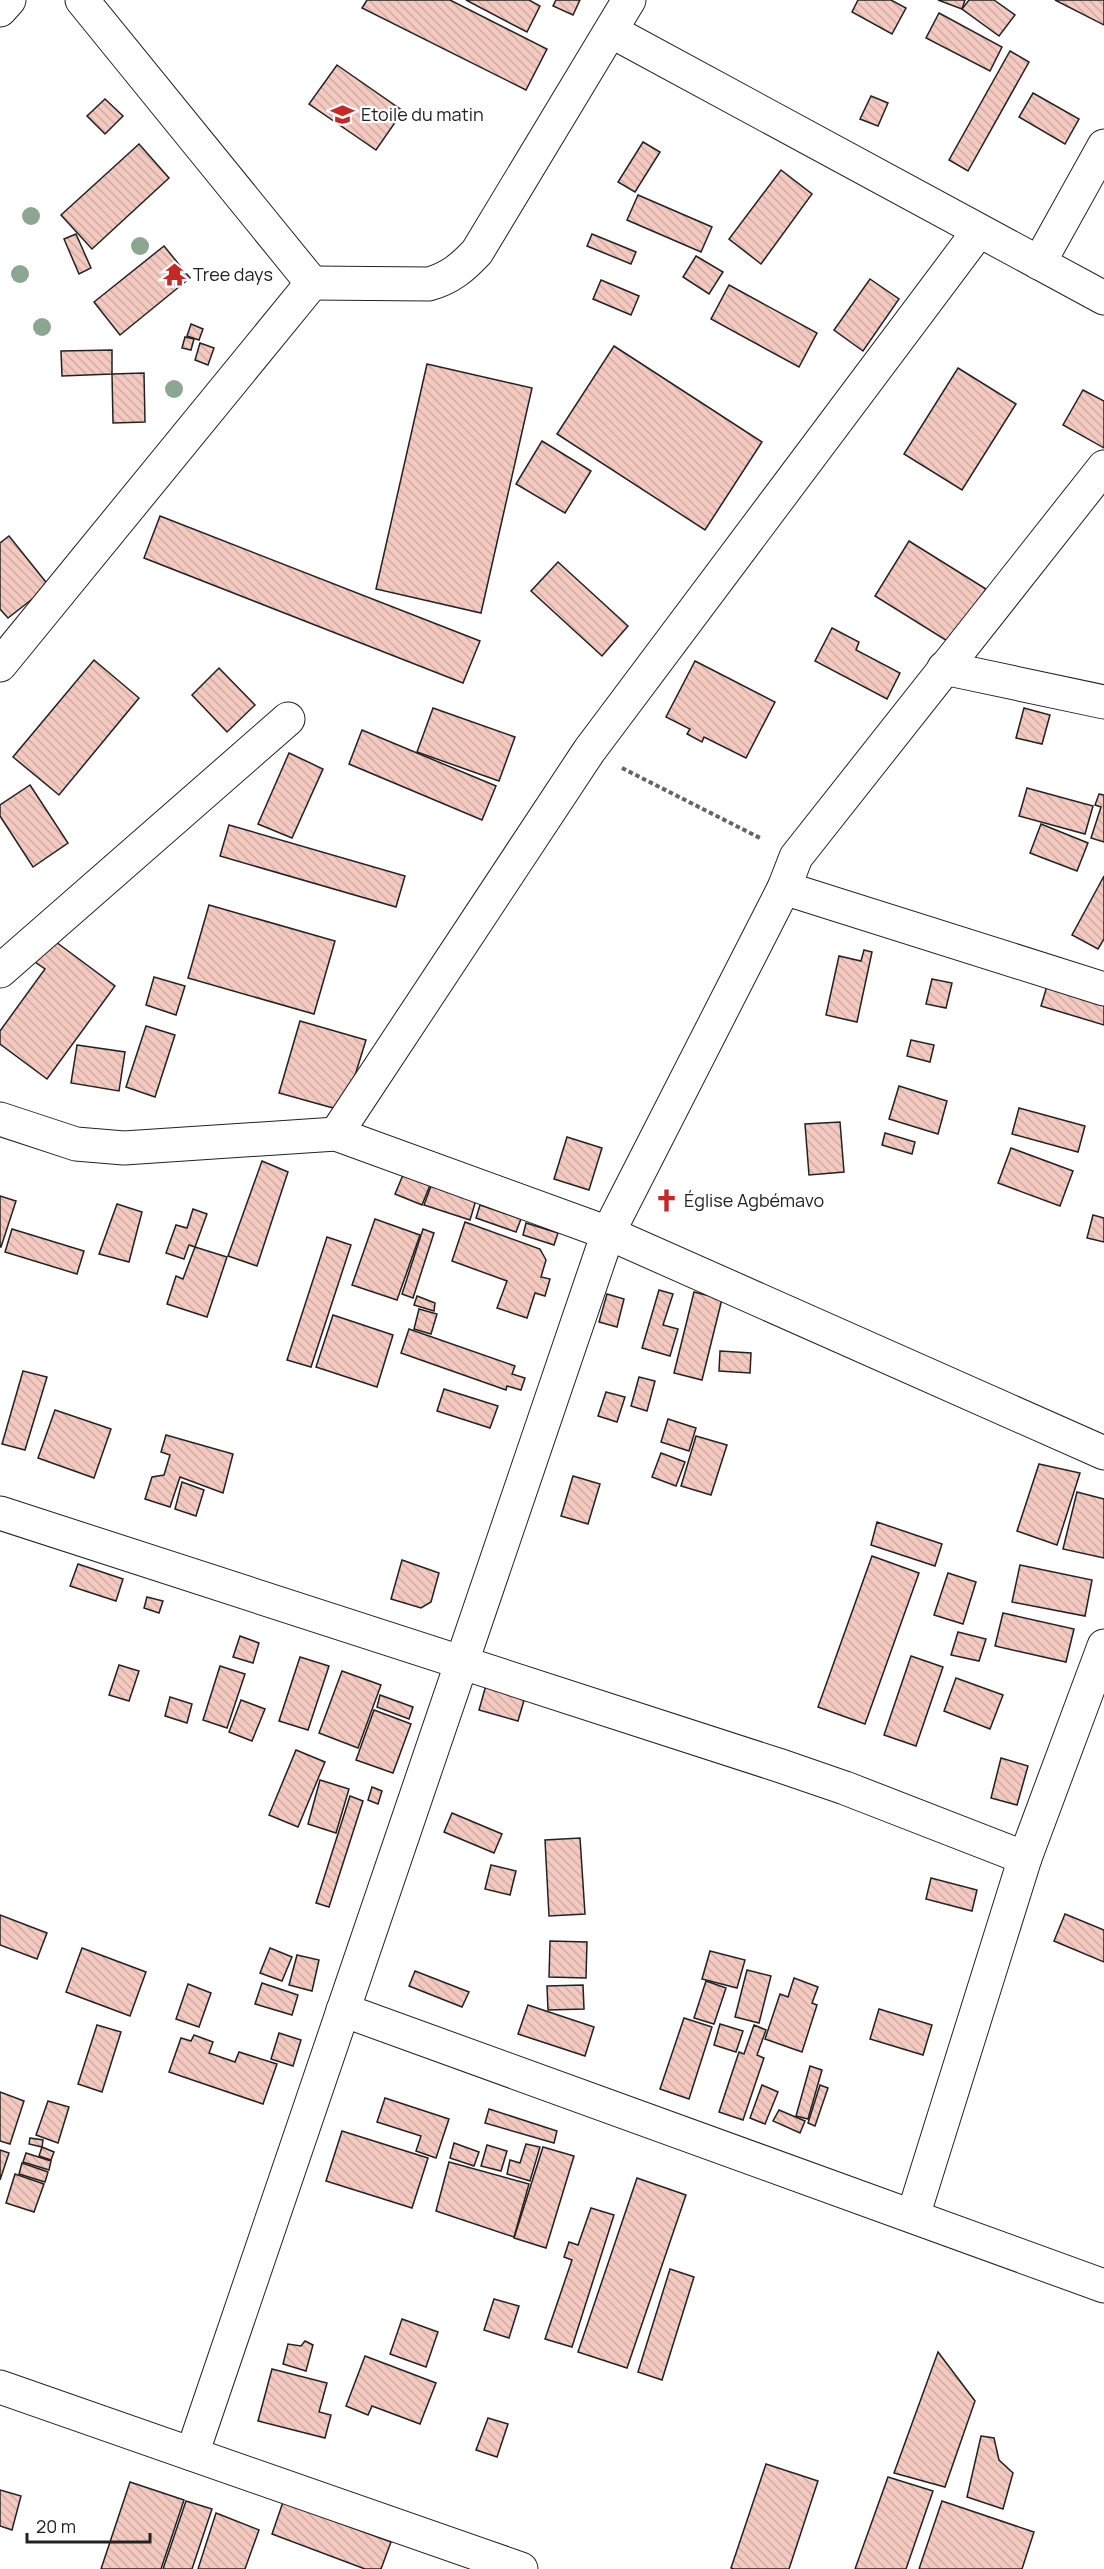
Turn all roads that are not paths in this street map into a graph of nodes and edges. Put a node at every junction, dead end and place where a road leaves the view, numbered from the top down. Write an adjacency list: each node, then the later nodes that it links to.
1 (9, 0): 4 (street)
2 (629, 0): 5 (street)
3 (93, 6): 9 (street)
4 (0, 10)
5 (611, 31): 7 (street); 9 (street)
6 (1104, 146): 8 (street)
7 (978, 232): 8 (street); 20 (street)
8 (1039, 263): 10 (street)
9 (312, 283): 12 (street)
10 (1104, 298)
11 (1104, 466): 13 (street)
12 (0, 665)
13 (944, 668): 14 (street); 16 (street)
14 (1104, 702)
15 (288, 719): 17 (street)
16 (784, 888): 18 (street); 21 (street)
17 (0, 971)
18 (1104, 989)
19 (0, 1119): 20 (street)
20 (336, 1134): 21 (street)
21 (608, 1233): 22 (street); 25 (street)
22 (1104, 1453)
23 (2, 1519): 25 (street)
24 (1104, 1646): 26 (street)
25 (461, 1661): 26 (street); 27 (street)
26 (1026, 1858): 28 (street)
27 (343, 2010): 28 (street); 31 (street)
28 (913, 2216): 29 (street)
29 (1104, 2286)
30 (0, 2386): 31 (street)
31 (192, 2454): 32 (street)
32 (521, 2569)

